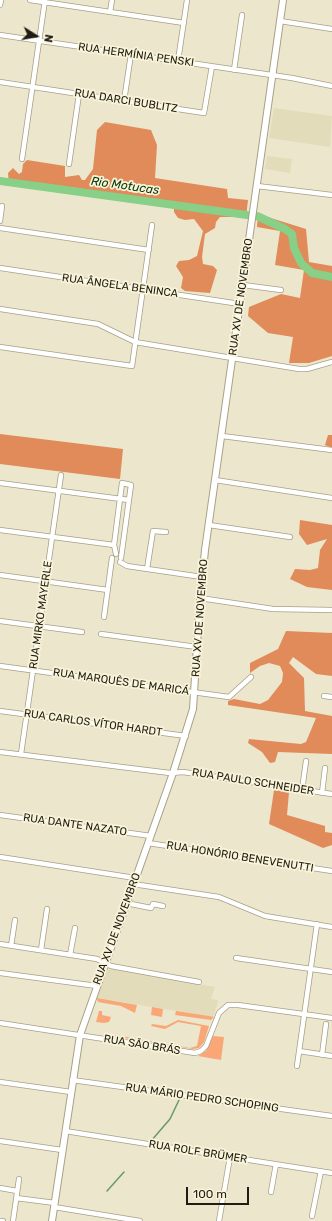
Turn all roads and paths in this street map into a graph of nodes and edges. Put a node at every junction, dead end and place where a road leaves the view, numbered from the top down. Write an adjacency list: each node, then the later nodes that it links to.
1 (1, 0): 7 (street)
2 (30, 0): 6 (street)
3 (112, 0): 8 (street)
4 (187, 0): 11 (street)
5 (283, 0): 10 (main road, RUA XV DE NOVEMBRO)
6 (45, 1): 8 (street); 14 (street)
7 (0, 5)
8 (110, 12): 11 (street)
9 (242, 15): 18 (street)
10 (280, 21): 12 (street); 19 (main road, RUA XV DE NOVEMBRO)
11 (184, 23): 16 (street)
12 (332, 29)
13 (0, 35): 14 (street, RUA HERMÍNIA PENSKI)
14 (39, 41): 15 (street, RUA HERMÍNIA PENSKI); 22 (street)
15 (131, 54): 16 (street, RUA HERMÍNIA PENSKI); 24 (street)
16 (178, 62): 17 (street, RUA HERMÍNIA PENSKI)
17 (212, 66): 18 (street, RUA HERMÍNIA PENSKI); 24 (street, RUA DARCI BUBLITZ)
18 (234, 70): 19 (street, RUA HERMÍNIA PENSKI)
19 (272, 75): 21 (street, RUA HERMÍNIA PENSKI); 27 (main road, RUA XV DE NOVEMBRO)
20 (0, 82): 22 (street, RUA DARCI BUBLITZ)
21 (332, 86)
22 (32, 87): 23 (street, RUA DARCI BUBLITZ); 25 (street)
23 (79, 94): 24 (street, RUA DARCI BUBLITZ); 26 (street)
24 (124, 101)
25 (22, 159)
26 (69, 164)
27 (257, 186): 28 (street); 35 (main road, RUA XV DE NOVEMBRO)
28 (332, 195)
29 (2, 206): 30 (street)
30 (0, 221)
31 (152, 225): 33 (street)
32 (0, 228): 33 (street)
33 (149, 250): 36 (street)
34 (0, 268): 36 (street, RUA ÂNGELA BENINCA)
35 (243, 285): 37 (street); 38 (main road, RUA XV DE NOVEMBRO)
36 (143, 289): 38 (street, RUA ÂNGELA BENINCA); 40 (street)
37 (281, 290)
38 (240, 304): 42 (main road, RUA XV DE NOVEMBRO)
39 (0, 310): 40 (street)
40 (135, 342): 41 (street); 42 (street)
41 (0, 347)
42 (233, 358): 43 (street); 44 (main road, RUA XV DE NOVEMBRO)
43 (332, 362)
44 (222, 436): 45 (street); 47 (main road, RUA XV DE NOVEMBRO)
45 (332, 450)
46 (61, 475): 49 (street, RUA MIRKO MAYERLE)
47 (215, 480): 50 (street); 53 (main road, RUA XV DE NOVEMBRO)
48 (0, 483): 49 (street)
49 (58, 491): 51 (street); 56 (street, RUA MIRKO MAYERLE)
50 (332, 498)
51 (120, 499): 52 (street); 52 (street); 58 (street)
52 (129, 500): 61 (street)
53 (209, 525): 57 (street); 64 (main road, RUA XV DE NOVEMBRO)
54 (0, 530): 56 (street)
55 (166, 532): 62 (street)
56 (52, 536): 58 (street); 65 (street, RUA MIRKO MAYERLE)
57 (290, 537)
58 (114, 545): 59 (street)
59 (116, 554): 60 (street); 61 (street)
60 (112, 558): 61 (street); 66 (street)
61 (121, 560): 62 (street)
62 (147, 569): 64 (street)
63 (0, 576): 65 (street)
64 (202, 578): 67 (main road, RUA XV DE NOVEMBRO)
65 (46, 582): 66 (street); 71 (street, RUA MIRKO MAYERLE)
66 (108, 590): 69 (street)
67 (200, 598): 68 (street); 74 (main road, RUA XV DE NOVEMBRO)
68 (332, 610)
69 (104, 617)
70 (0, 621): 71 (street)
71 (39, 626): 72 (street); 76 (street, RUA MIRKO MAYERLE)
72 (82, 632)
73 (102, 634): 74 (street)
74 (197, 647): 78 (main road, RUA XV DE NOVEMBRO)
75 (0, 666): 76 (street, RUA MARQUÊS DE MARICÁ)
76 (33, 670): 78 (street, RUA MARQUÊS DE MARICÁ); 82 (street, RUA MIRKO MAYERLE)
77 (251, 677): 78 (street, RUA MARQUÊS DE MARICÁ)
78 (195, 692): 83 (main road, RUA XV DE NOVEMBRO)
79 (324, 696): 80 (street)
80 (332, 697)
81 (0, 711): 82 (street, RUA CARLOS VÍTOR HARDT)
82 (27, 715): 83 (street, RUA CARLOS VÍTOR HARDT); 85 (street, RUA MIRKO MAYERLE)
83 (186, 736): 88 (main road, RUA XV DE NOVEMBRO)
84 (0, 752): 85 (street, RUA PAULO SCHNEIDER)
85 (21, 754): 88 (street, RUA PAULO SCHNEIDER)
86 (306, 761): 89 (street)
87 (325, 768): 90 (street)
88 (173, 773): 89 (street, RUA PAULO SCHNEIDER); 93 (main road, RUA XV DE NOVEMBRO)
89 (302, 790): 90 (street, RUA PAULO SCHNEIDER)
90 (322, 793): 91 (street, RUA PAULO SCHNEIDER)
91 (332, 794)
92 (0, 814): 93 (street, RUA DANTE NAZATO)
93 (151, 836): 94 (main road, RUA XV DE NOVEMBRO)
94 (148, 843): 96 (street, RUA HONÓRIO BENEVENUTTI); 97 (main road, RUA XV DE NOVEMBRO)
95 (0, 857): 97 (street)
96 (332, 872)
97 (134, 881): 98 (main road, RUA XV DE NOVEMBRO); 102 (street)
98 (126, 904): 99 (street); 110 (main road, RUA XV DE NOVEMBRO)
99 (163, 906)
100 (47, 909): 107 (street)
101 (15, 920): 106 (street)
102 (317, 924): 103 (street); 111 (street)
103 (332, 927)
104 (75, 928): 108 (street)
105 (0, 944): 106 (street)
106 (12, 946): 107 (street)
107 (41, 950): 108 (street)
108 (70, 955): 110 (street)
109 (236, 958): 111 (street)
110 (105, 963): 114 (street); 115 (main road, RUA XV DE NOVEMBRO)
111 (311, 969): 112 (street); 116 (street)
112 (332, 972)
113 (0, 973): 115 (street)
114 (199, 982)
115 (97, 986): 120 (main road, RUA XV DE NOVEMBRO)
116 (304, 1014): 117 (street); 120 (street, RUA SÃO BRÁS); 121 (street)
117 (332, 1018)
118 (0, 1023): 120 (street, RUA SÃO BRÁS)
119 (326, 1024): 122 (street)
120 (80, 1035): 125 (main road, RUA XV DE NOVEMBRO)
121 (299, 1051): 122 (street); 124 (street)
122 (322, 1055): 123 (street)
123 (332, 1056)
124 (296, 1066)
125 (72, 1080): 127 (main road, RUA XV DE NOVEMBRO); 128 (street, RUA MÁRIO PEDRO SCHOPING)
126 (0, 1082): 127 (street)
127 (71, 1092): 129 (main road, RUA XV DE NOVEMBRO)
128 (332, 1116)
129 (65, 1131): 131 (main road, RUA XV DE NOVEMBRO); 132 (street, RUA ROLF BRÜMER)
130 (0, 1141): 131 (street)
131 (62, 1150): 141 (main road, RUA XV DE NOVEMBRO)
132 (230, 1157): 133 (street, RUA ROLF BRÜMER); 146 (street)
133 (276, 1164): 134 (street, RUA ROLF BRÜMER); 139 (street)
134 (320, 1171): 135 (street, RUA ROLF BRÜMER); 142 (street)
135 (332, 1172)
136 (19, 1179): 138 (street)
137 (0, 1188): 138 (street)
138 (17, 1191): 140 (street)
139 (271, 1192)
140 (16, 1198): 141 (street); 143 (street)
141 (54, 1205): 144 (main road, RUA XV DE NOVEMBRO); 145 (street)
142 (312, 1216)
143 (13, 1221)
144 (52, 1221)
145 (140, 1221)
146 (219, 1221)

